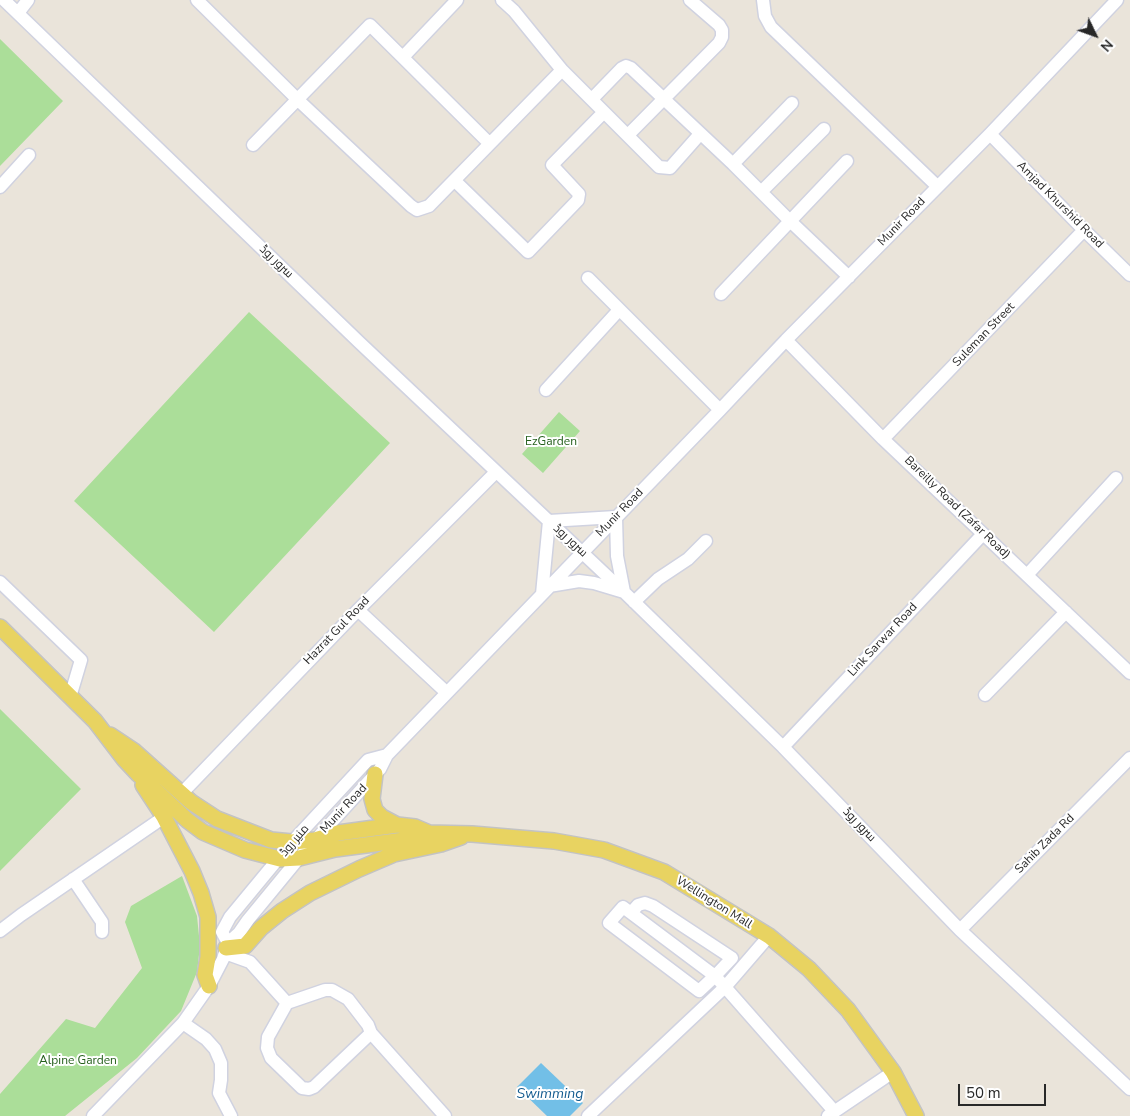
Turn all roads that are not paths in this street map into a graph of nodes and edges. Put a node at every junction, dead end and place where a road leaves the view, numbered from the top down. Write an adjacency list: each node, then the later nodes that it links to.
1 (4, 0): 9 (street, سرور روڈ)
2 (28, 0): 9 (street)
3 (197, 0): 12 (street)
4 (457, 0): 10 (street)
5 (502, 0): 11 (street)
6 (690, 0): 14 (street)
7 (1117, 0): 19 (street, Munir Road)
8 (760, 2): 27 (street)
9 (18, 13): 41 (street, سرور روڈ)
10 (403, 57): 12 (street); 21 (street)
11 (562, 70): 13 (street); 21 (street)
12 (297, 99): 22 (street); 26 (street)
13 (592, 99): 14 (street); 16 (street)
14 (664, 100): 18 (street); 20 (street)
15 (792, 103): 25 (street)
16 (604, 112): 20 (street); 26 (street)
17 (824, 129): 29 (street)
18 (700, 134): 20 (street); 25 (street)
19 (990, 134): 27 (street, Munir Road); 31 (street, Amjad Khurshid Road)
20 (628, 135)
21 (490, 143): 26 (street)
22 (253, 145)
23 (29, 155): 28 (street)
24 (846, 161): 30 (street)
25 (733, 164): 29 (street)
26 (455, 181)
27 (937, 186): 33 (street, Munir Road)
28 (0, 187)
29 (762, 192): 30 (street)
30 (789, 220): 33 (street); 35 (street)
31 (1084, 230): 32 (street, Amjad Khurshid Road); 40 (street, Suleman Street)
32 (1130, 275)
33 (848, 277): 37 (street, Munir Road)
34 (588, 278): 36 (street)
35 (721, 294)
36 (619, 310): 38 (street); 39 (street)
37 (786, 340): 39 (street, Munir Road); 40 (street, Bareilly Road (Zafar Road))
38 (546, 390)
39 (720, 410): 43 (street, Munir Road)
40 (884, 439): 45 (street, Bareilly Road (Zafar Road))
41 (496, 472): 44 (street, سرور روڈ); 53 (street, Hazrat Gul Road)
42 (1116, 478): 48 (street)
43 (616, 517): 44 (street); 47 (street, Munir Road); 51 (street)
44 (549, 521): 47 (street, سرور روڈ); 50 (street)
45 (983, 534): 48 (street, Bareilly Road (Zafar Road)); 61 (street, Link Sarwar Road)
46 (706, 540): 52 (street)
47 (582, 552): 50 (street, Munir Road); 51 (street, سرور روڈ)
48 (1027, 575): 54 (street, Bareilly Road (Zafar Road))
49 (0, 582): 59 (street)
50 (546, 590): 51 (street); 57 (street, Munir Road)
51 (624, 592): 52 (street, سرور روڈ)
52 (634, 602): 61 (street, سرور روڈ)
53 (358, 610): 57 (street); 66 (street, Hazrat Gul Road)
54 (1066, 612): 56 (street, Bareilly Road (Zafar Road)); 58 (street)
55 (0, 628): 59 (main road)
56 (1130, 674)
57 (447, 692): 62 (street, Munir Road)
58 (985, 695)
59 (70, 697): 60 (main road)
60 (103, 730): 64 (main road); 66 (main road, Wellington Mall)
61 (784, 747): 77 (street, سرور روڈ)
62 (387, 755): 65 (street, Munir Road); 72 (street, منیر روڈ)
63 (1130, 758): 77 (street, Sahib Zada Rd)
64 (138, 774): 67 (main road); 74 (main road, Wellington Mall)
65 (375, 774): 68 (main road); 71 (street, Munir Road)
66 (182, 793): 72 (main road, Wellington Mall)
67 (164, 818): 75 (street); 83 (main road)
68 (397, 826): 69 (main road, Wellington Mall); 71 (main road, Wellington Mall)
69 (429, 833): 70 (main road, Wellington Mall); 73 (main road, Wellington Mall)
70 (472, 834): 80 (main road, Wellington Mall); 81 (main road)
71 (315, 840): 72 (main road, Wellington Mall); 73 (street, Munir Road)
72 (292, 842): 74 (street, منیر روڈ)
73 (299, 858): 74 (main road, Wellington Mall); 81 (street, Munir Road)
74 (280, 859): 81 (street, منیر روڈ)
75 (73, 879): 78 (street); 79 (street)
76 (631, 913): 82 (street); 82 (street); 82 (street)
77 (960, 930): 89 (street, سرور روڈ)
78 (0, 931)
79 (102, 932)
80 (769, 936): 84 (street); 88 (main road, Wellington Mall)
81 (227, 948): 83 (street, Munir Road); 85 (street)
82 (715, 976): 84 (street)
83 (209, 986): 86 (street, Munir Road)
84 (725, 987): 90 (street); 94 (street)
85 (287, 1003): 87 (street); 87 (street)
86 (183, 1023): 91 (street, Munir Road); 92 (street)
87 (370, 1033): 93 (street)
88 (893, 1072): 90 (street); 95 (main road, Wellington Mall)
89 (1130, 1089)
90 (831, 1114)
91 (93, 1116)
92 (231, 1116)
93 (445, 1116)
94 (588, 1116)
95 (916, 1116)

